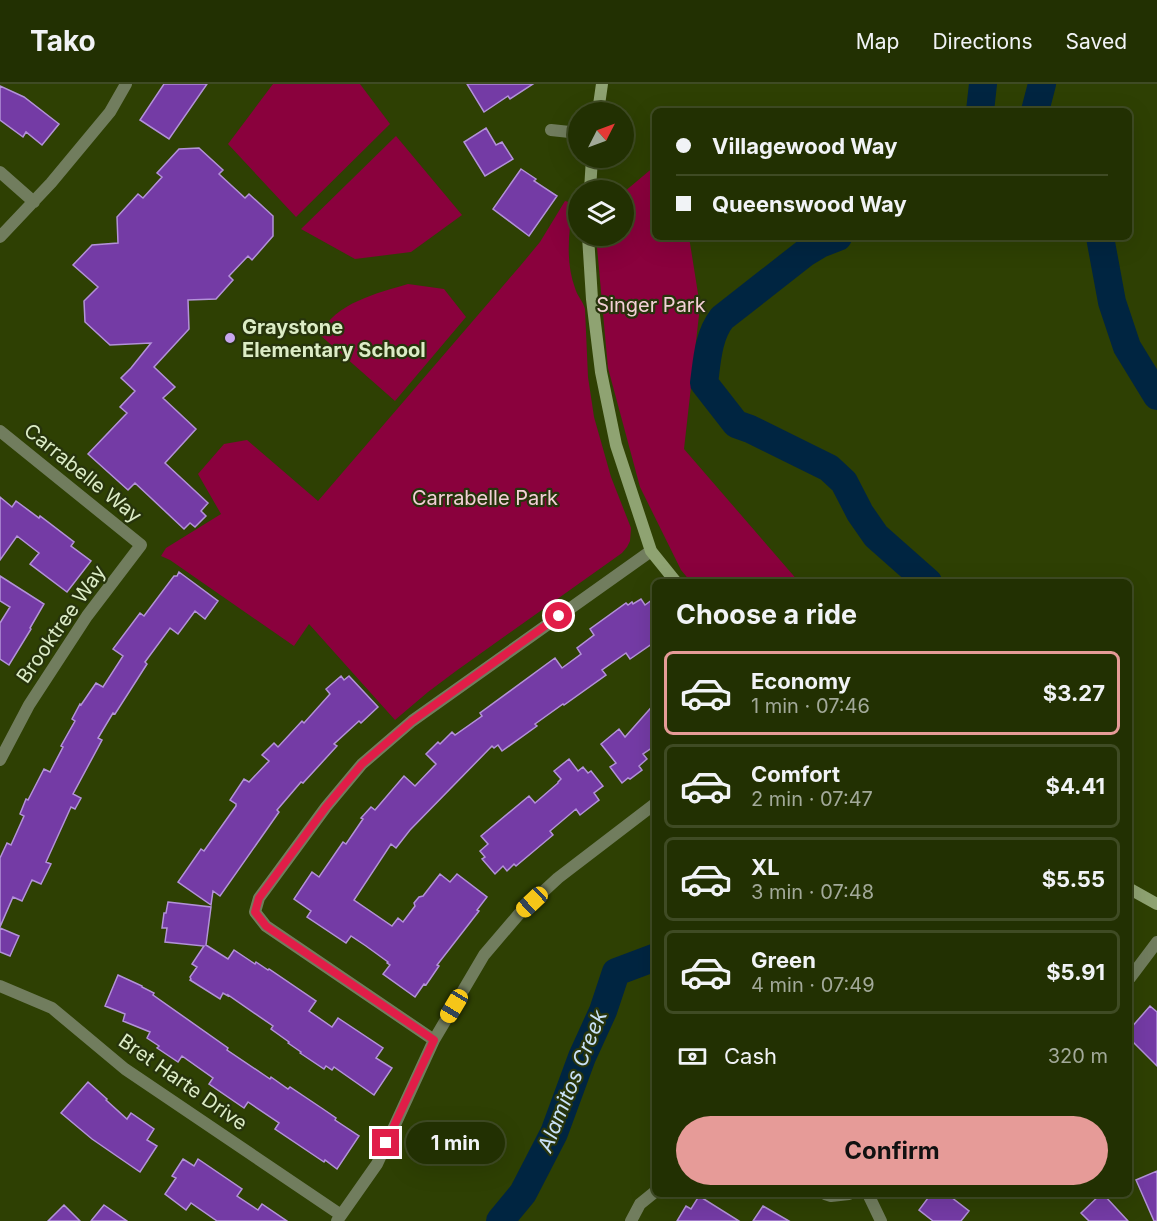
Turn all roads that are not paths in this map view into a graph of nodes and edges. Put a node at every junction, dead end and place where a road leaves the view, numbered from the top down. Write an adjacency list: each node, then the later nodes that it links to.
1 (126, 84): 7 (street)
2 (602, 84): 3 (street)
3 (599, 102)
4 (551, 130): 5 (street)
5 (568, 132)
6 (0, 172): 7 (street)
7 (34, 202): 8 (street)
8 (0, 237)
9 (589, 246): 12 (street)
10 (0, 430): 11 (street, Carrabelle Way)
11 (141, 545): 14 (street, Brooktree Way)
12 (651, 550): 13 (street); 21 (street)
13 (673, 579)
14 (0, 760)
15 (652, 806): 21 (street)
16 (1132, 890): 17 (street)
17 (1157, 904)
18 (1157, 942): 19 (street)
19 (1132, 975)
20 (0, 986): 24 (street, Bret Harte Drive)
21 (434, 1040): 24 (street)
22 (652, 1194): 25 (street)
23 (869, 1197): 26 (street)
24 (339, 1218)
25 (631, 1221)
26 (881, 1221)

